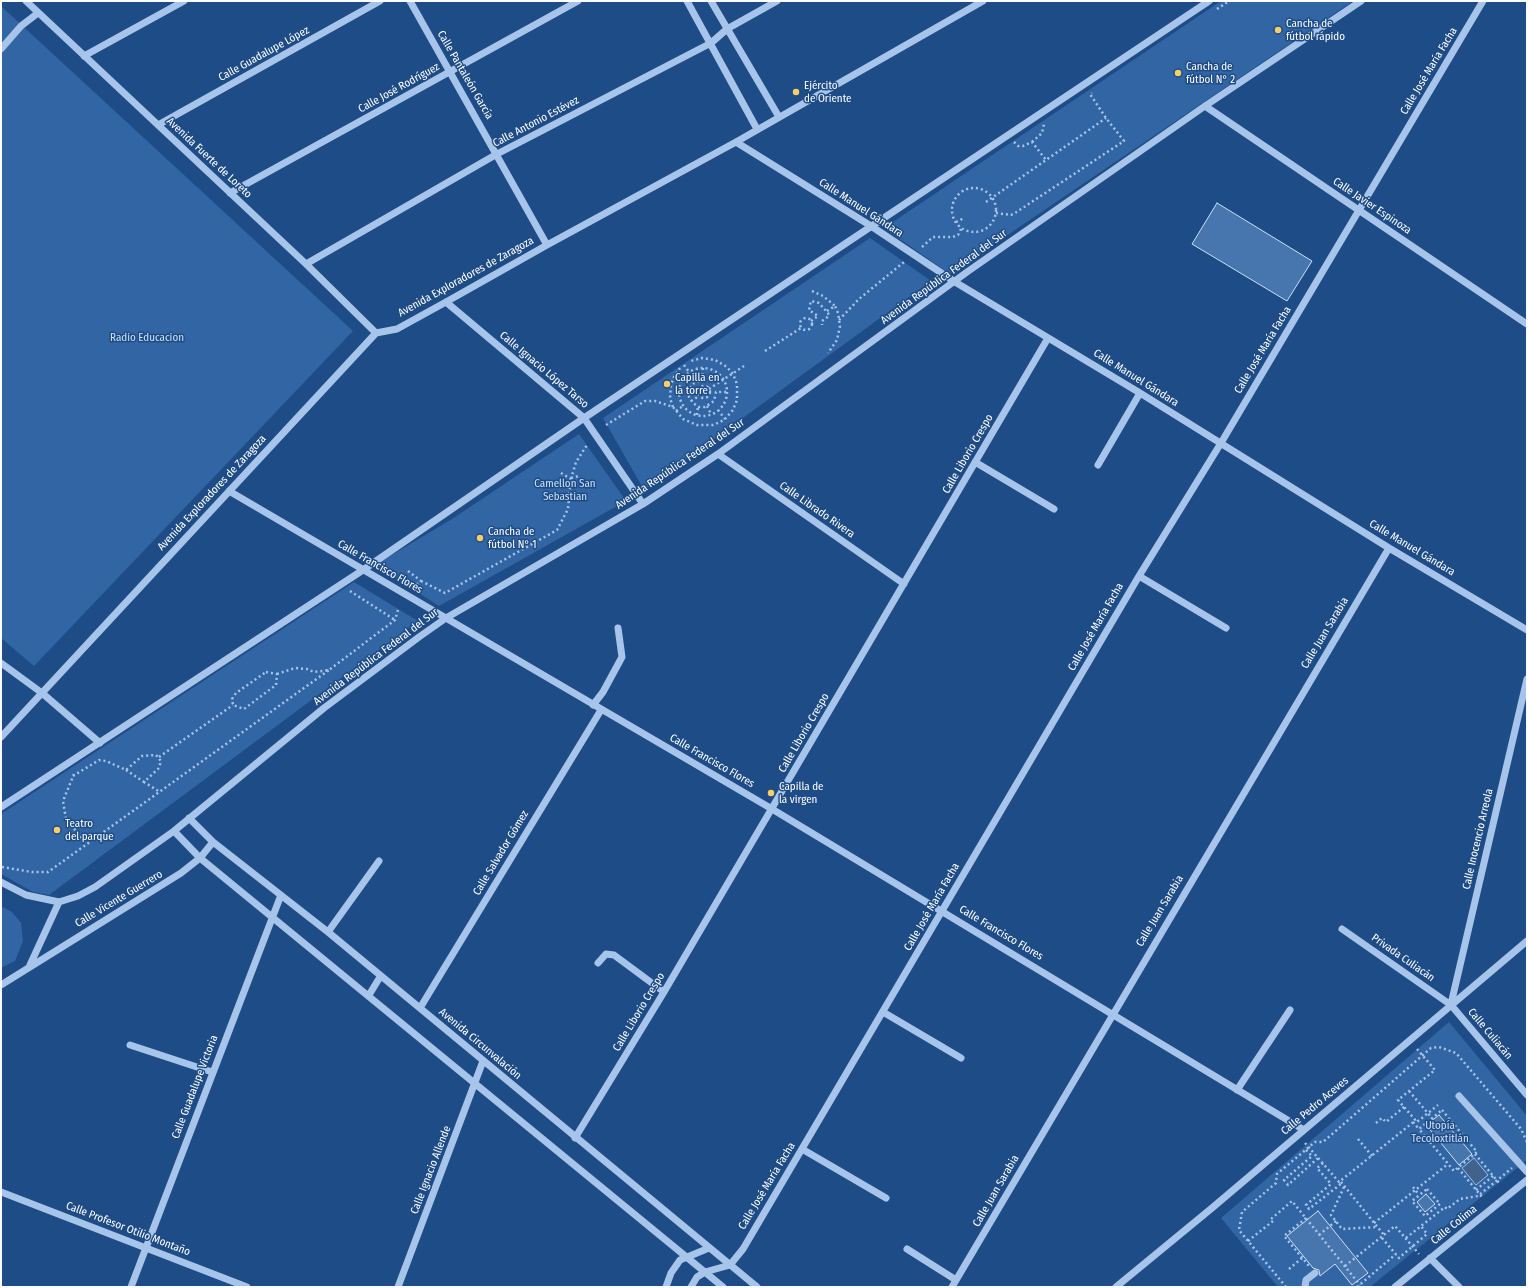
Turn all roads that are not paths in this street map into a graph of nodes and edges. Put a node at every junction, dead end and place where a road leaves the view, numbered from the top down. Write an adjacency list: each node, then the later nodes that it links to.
1 (26, 1): 13 (street, Avenida Fuerte de Loreto)
2 (184, 1): 17 (street)
3 (380, 1): 21 (street, Calle Guadalupe López)
4 (410, 1): 18 (street, Calle Pantaleón García)
5 (578, 1): 18 (street, Calle José Rodríguez)
6 (687, 1): 15 (street)
7 (711, 1): 14 (street)
8 (777, 1): 14 (street, Calle Antonio Estévez)
9 (983, 1): 20 (street, Avenida Exploradores de Zaragoza)
10 (1209, 1): 27 (street)
11 (1361, 1): 19 (street, Avenida República Federal del Sur)
12 (1483, 1): 26 (street, Calle José María Facha)
13 (38, 13): 16 (street); 17 (street, Avenida Fuerte de Loreto)
14 (727, 29): 15 (street, Calle Antonio Estévez); 20 (street)
15 (710, 43): 22 (street); 24 (street, Calle Antonio Estévez)
16 (1, 49)
17 (84, 56): 21 (street, Avenida Fuerte de Loreto)
18 (451, 72): 24 (street, Calle Pantaleón García); 25 (street, Calle José Rodríguez)
19 (1205, 106): 26 (street, Calle Javier Espinoza); 30 (street, Avenida República Federal del Sur)
20 (779, 117): 22 (street, Avenida Exploradores de Zaragoza)
21 (158, 125): 25 (street, Avenida Fuerte de Loreto)
22 (757, 129): 23 (street, Avenida Exploradores de Zaragoza)
23 (736, 142): 27 (street, Calle Manuel Gándara); 28 (street, Avenida Exploradores de Zaragoza)
24 (497, 154): 28 (street, Calle Pantaleón García); 29 (street, Calle Antonio Estévez)
25 (230, 193): 29 (street, Avenida Fuerte de Loreto)
26 (1359, 210): 32 (street, Calle Javier Espinoza); 37 (street, Calle José María Facha)
27 (871, 226): 30 (street, Calle Manuel Gándara); 36 (street)
28 (547, 245): 31 (street, Avenida Exploradores de Zaragoza)
29 (306, 264): 33 (street, Avenida Fuerte de Loreto)
30 (955, 282): 34 (street, Calle Manuel Gándara); 38 (street, Avenida República Federal del Sur)
31 (446, 302): 33 (street, Avenida Exploradores de Zaragoza); 36 (street, Calle Ignacio López Tarso)
32 (1527, 324)
33 (376, 333): 41 (street, Avenida Exploradores de Zaragoza)
34 (1048, 338): 35 (street, Calle Manuel Gándara); 39 (street, Calle Liborio Crespo)
35 (1140, 393): 37 (street, Calle Manuel Gándara); 40 (street)
36 (584, 418): 42 (street, Calle Ignacio López Tarso); 45 (street)
37 (1221, 443): 44 (street, Calle Manuel Gándara); 46 (street, Calle José María Facha)
38 (718, 454): 42 (street, Avenida República Federal del Sur); 47 (street, Calle Librado Rivera)
39 (976, 462): 43 (street); 47 (street, Calle Liborio Crespo)
40 (1098, 464)
41 (229, 491): 45 (street, Calle Francisco Flores); 54 (street, Avenida Exploradores de Zaragoza)
42 (643, 504): 48 (street, Avenida República Federal del Sur)
43 (1054, 509)
44 (1389, 548): 51 (street, Calle Manuel Gándara); 84 (street, Calle Juan Sarabia)
45 (363, 570): 48 (street, Calle Francisco Flores); 58 (street)
46 (1139, 576): 50 (street); 69 (street, Calle José María Facha)
47 (904, 584): 60 (street, Calle Liborio Crespo)
48 (446, 618): 55 (street, Calle Francisco Flores); 61 (street, Avenida República Federal del Sur)
49 (618, 628): 55 (street)
50 (1226, 628)
51 (1527, 630)
52 (1, 663): 54 (street)
53 (1527, 679): 80 (street, Calle Inocencio Arreola)
54 (42, 693): 57 (street, Avenida Exploradores de Zaragoza); 58 (street)
55 (593, 705): 56 (street, Calle Francisco Flores)
56 (601, 710): 60 (street, Calle Francisco Flores); 81 (street, Calle Salvador Gómez)
57 (1, 737)
58 (100, 743): 59 (street)
59 (1, 808)
60 (772, 809): 69 (street, Calle Francisco Flores); 78 (street, Calle Liborio Crespo)
61 (189, 818): 62 (street, Avenida República Federal del Sur); 63 (street, Avenida Circunvalación)
62 (174, 831): 64 (street); 68 (street, Avenida República Federal del Sur)
63 (213, 842): 64 (street, Calle Vicente Guerrero); 67 (street, Avenida Circunvalación)
64 (200, 858): 70 (street); 75 (street, Calle Vicente Guerrero)
65 (379, 861): 72 (street)
66 (1, 882): 68 (street, Avenida República Federal del Sur)
67 (281, 894): 70 (street, Calle Guadalupe Victoria); 72 (street, Avenida Circunvalación)
68 (58, 902): 75 (street)
69 (943, 911): 83 (street, Calle José María Facha); 84 (street, Calle Francisco Flores)
70 (272, 917): 79 (street); 88 (street, Calle Guadalupe Victoria)
71 (1342, 929): 80 (street, Privada Culiacán)
72 (328, 932): 76 (street, Avenida Circunvalación)
73 (1527, 941): 80 (street, Calle Pedro Aceves)
74 (598, 963): 78 (street)
75 (30, 966): 77 (street, Calle Vicente Guerrero)
76 (380, 977): 79 (street); 81 (street, Avenida Circunvalación)
77 (1, 985)
78 (664, 992): 94 (street, Calle Liborio Crespo)
79 (369, 995): 89 (street)
80 (1451, 1004): 91 (street, Calle Culiacán); 93 (street, Calle Pedro Aceves)
81 (420, 1008): 87 (street, Avenida Circunvalación)
82 (1290, 1010): 90 (street)
83 (883, 1012): 86 (street); 95 (street, Calle José María Facha)
84 (1112, 1014): 90 (street, Calle Francisco Flores); 108 (street, Calle Juan Sarabia)
85 (130, 1045): 88 (street)
86 (961, 1058)
87 (483, 1061): 89 (street, Calle Ignacio Allende); 94 (street, Avenida Circunvalación)
88 (212, 1072): 100 (street, Calle Guadalupe Victoria)
89 (475, 1084): 103 (street); 111 (street, Calle Ignacio Allende)
90 (1237, 1090): 93 (street, Calle Francisco Flores)
91 (1527, 1095)
92 (1459, 1096): 96 (street)
93 (1304, 1130): 117 (street, Calle Pedro Aceves)
94 (575, 1138): 101 (street, Avenida Circunvalación)
95 (802, 1149): 99 (street); 105 (street, Calle José María Facha)
96 (1527, 1172)
97 (1527, 1180): 104 (street, Calle Colima)
98 (1, 1192): 100 (street, Calle Profesor Otilio Montaño)
99 (886, 1198)
100 (146, 1248): 109 (street, Calle Guadalupe Victoria); 110 (street, Calle Profesor Otilio Montaño)
101 (709, 1248): 103 (street); 105 (street, Avenida Circunvalación)
102 (907, 1249): 108 (street)
103 (687, 1257): 106 (street); 112 (street)
104 (1428, 1260): 119 (street, Calle Colima); 120 (street)
105 (730, 1265): 106 (street); 115 (street, Avenida Circunvalación)
106 (705, 1272): 113 (street); 114 (street)
107 (1315, 1273): 118 (street)
108 (956, 1280): 116 (street, Calle Juan Sarabia)
109 (131, 1287)
110 (247, 1287)
111 (398, 1287)
112 (666, 1287)
113 (691, 1287)
114 (723, 1287)
115 (757, 1287)
116 (952, 1287)
117 (1116, 1287)
118 (1305, 1287)
119 (1395, 1287)
120 (1459, 1287)

